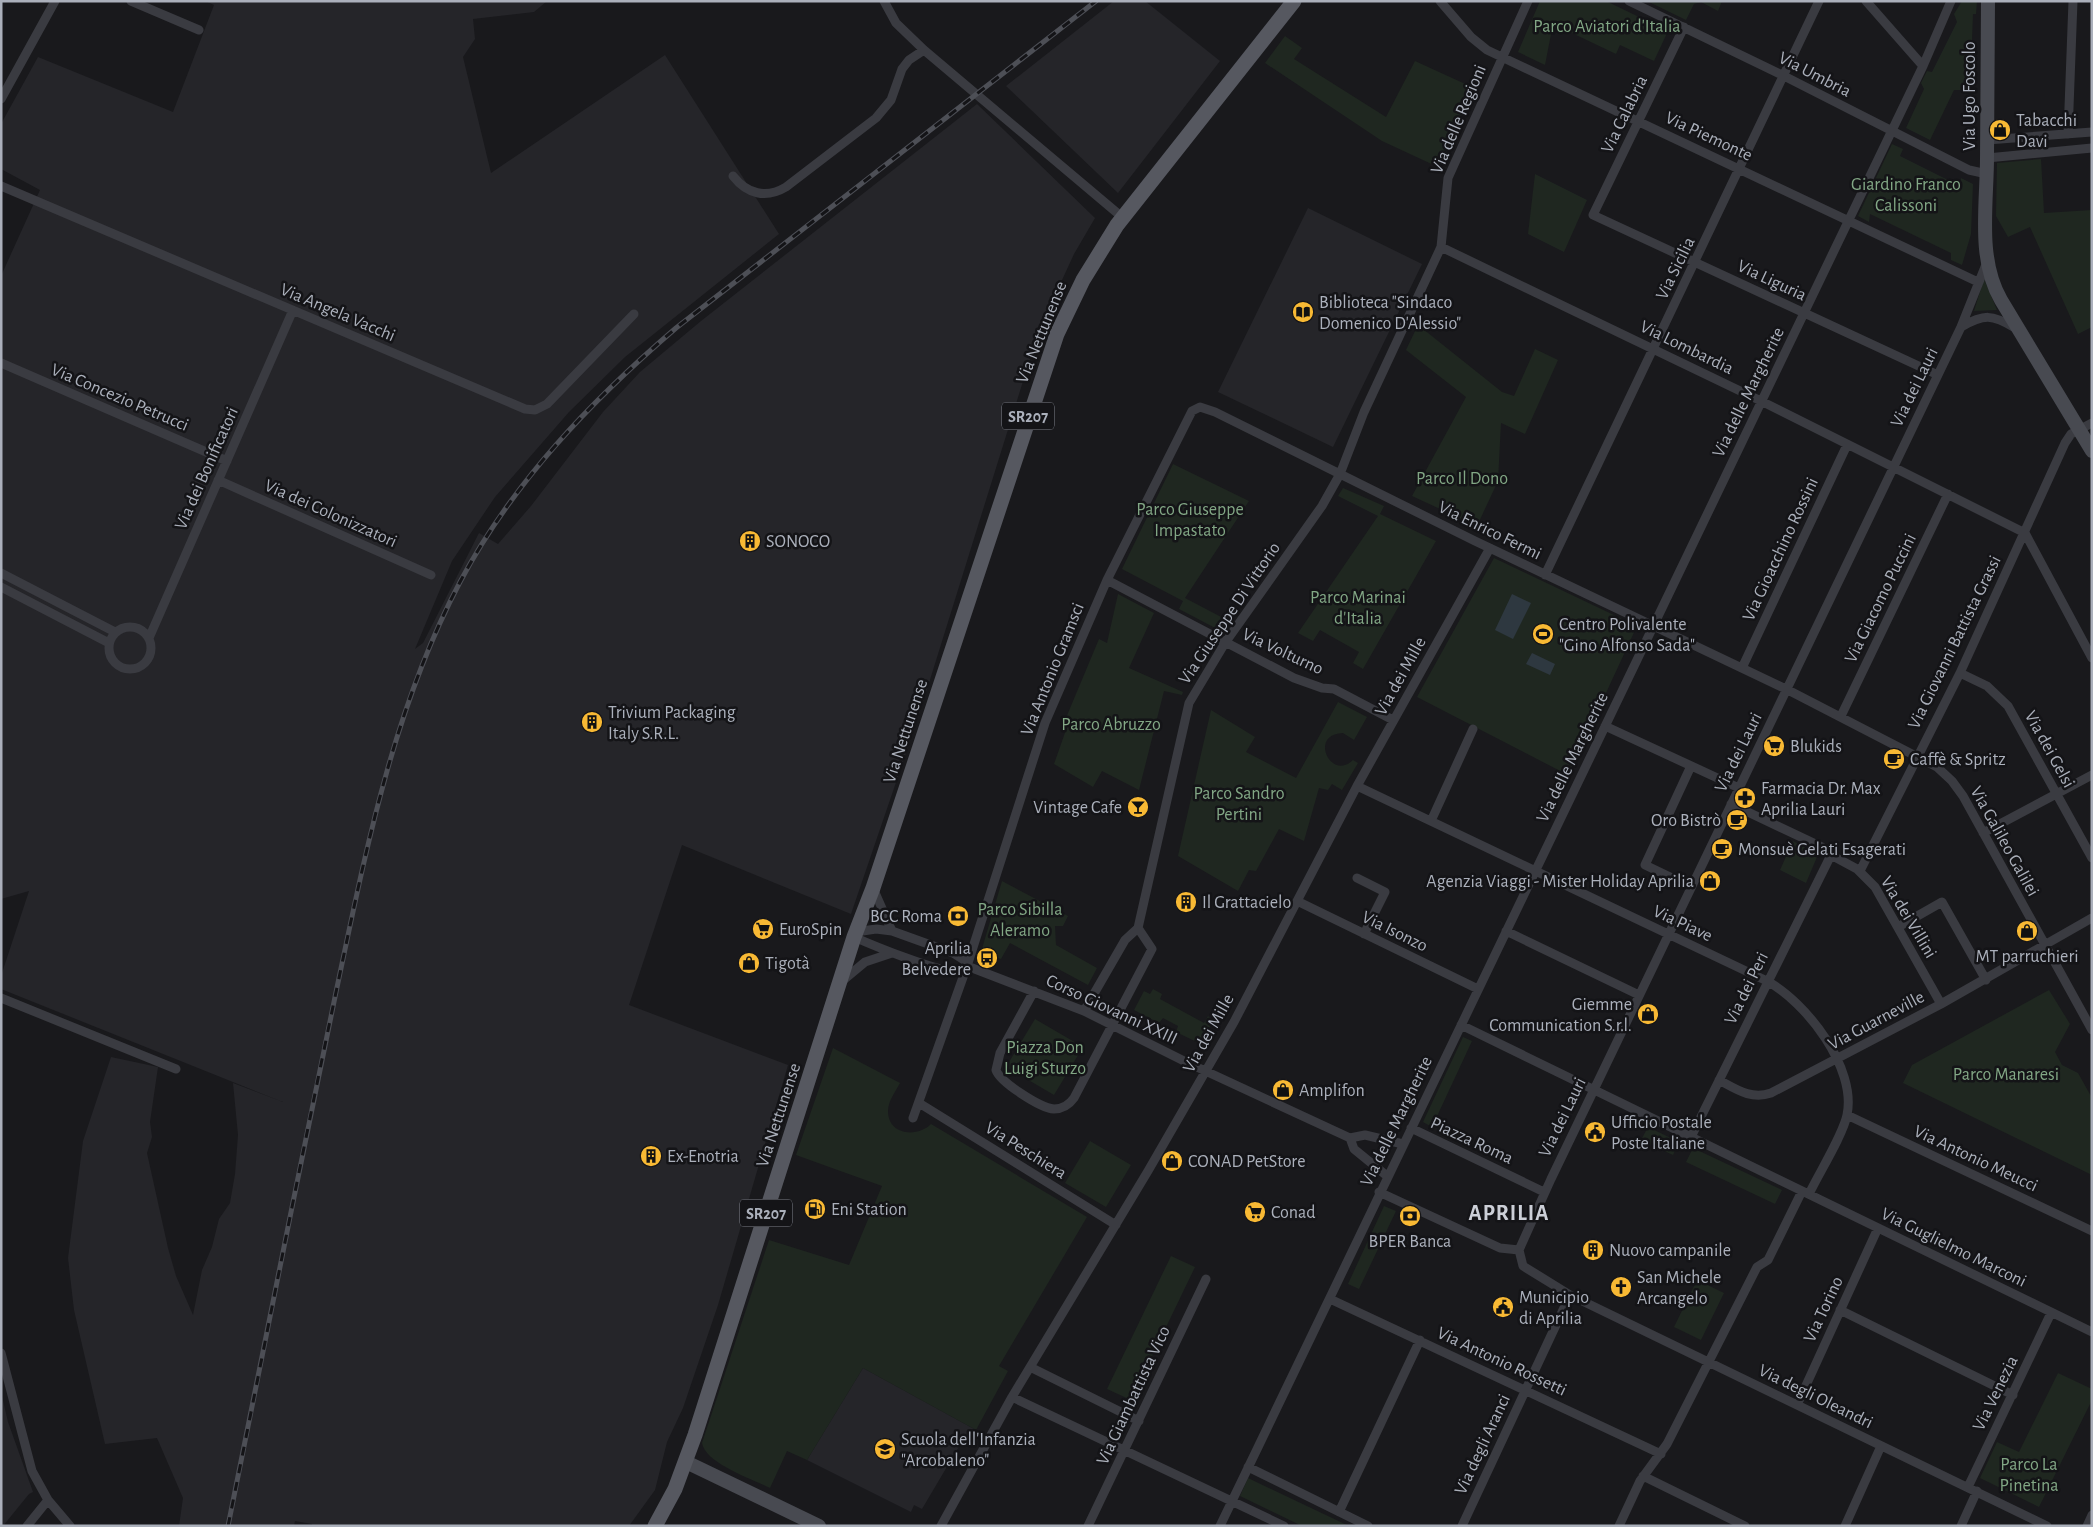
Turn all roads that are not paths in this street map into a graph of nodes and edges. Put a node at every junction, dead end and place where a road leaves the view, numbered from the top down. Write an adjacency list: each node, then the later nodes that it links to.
1 (55, 1): 19 (street)
2 (131, 1): 14 (street)
3 (884, 1): 15 (street)
4 (1294, 1): 32 (main road, Via Nettunense / SR207)
5 (1440, 1): 16 (street, Via Piemonte)
6 (1528, 1): 16 (street, Via delle Regioni)
7 (1628, 1): 13 (street, Via Umbria)
8 (1819, 1): 18 (street, Via Sicilia)
9 (1866, 1): 17 (street)
10 (1951, 1): 17 (street, Via delle Margherite)
11 (1988, 1): 24 (street, Via Ugo Foscolo)
12 (2073, 1): 23 (street)
13 (1684, 27): 18 (street, Via Umbria); 20 (street, Via Calabria)
14 (199, 30)
15 (924, 50): 29 (street); 32 (street)
16 (1502, 57): 20 (street, Via Piemonte); 34 (street, Via delle Regioni)
17 (1923, 66): 21 (street, Via delle Margherite)
18 (1784, 76): 21 (street, Via Umbria); 27 (street, Via Sicilia)
19 (1, 99)
20 (1639, 121): 27 (street, Via Piemonte); 31 (street, Via Calabria)
21 (1891, 131): 28 (street, Via Umbria); 33 (street, Via delle Margherite)
22 (2092, 132): 23 (street)
23 (2068, 134): 24 (street)
24 (1987, 140): 26 (street, Via Ugo Foscolo)
25 (2092, 148): 26 (street)
26 (1987, 158): 28 (street, Via Ugo Foscolo)
27 (1740, 169): 33 (street, Via Piemonte); 36 (street, Via Sicilia)
28 (1987, 174): 35 (street, Via Ugo Foscolo)
29 (733, 176)
30 (1, 186): 38 (street, Via Angela Vacchi)
31 (1594, 214): 36 (street, Via Liguria)
32 (1122, 218): 92 (main road, Via Nettunense / SR207)
33 (1848, 220): 37 (street, Via Piemonte); 39 (street, Via delle Margherite)
34 (1441, 247): 43 (street, Via Lombardia); 54 (street, Via delle Regioni)
35 (1987, 261): 37 (street, Via dei Lauri); 42 (street, Via Ugo Foscolo)
36 (1696, 262): 39 (street, Via Liguria); 43 (street, Via Sicilia)
37 (1978, 282): 41 (street, Via dei Lauri)
38 (293, 310): 40 (street, Via Angela Vacchi); 52 (street, Via dei Bonificatori)
39 (1804, 313): 45 (street, Via Liguria); 46 (street, Via delle Margherite)
40 (634, 314)
41 (1961, 327): 42 (street); 45 (street, Via dei Lauri)
42 (2021, 332): 49 (street, Via Ugo Foscolo)
43 (1654, 349): 46 (street, Via Lombardia); 61 (street, Via Sicilia)
44 (1, 364): 52 (street, Via Concezio Petrucci)
45 (1938, 375): 53 (street, Via dei Lauri)
46 (1761, 401): 50 (street, Via Lombardia); 64 (street, Via delle Margherite)
47 (1206, 408): 54 (street, Via Enrico Fermi); 62 (street, Via Antonio Gramsci)
48 (2092, 423): 49 (street, Via Giovanni Battista Grassi)
49 (2079, 430): 51 (street, Via Ugo Foscolo); 57 (street, Via Giovanni Battista Grassi)
50 (1847, 445): 53 (street, Via Lombardia); 70 (street, Via Gioacchino Rossini)
51 (2092, 450)
52 (227, 461): 55 (street, Via dei Bonificatori)
53 (1893, 467): 56 (street, Via Lombardia); 72 (street, Via dei Lauri)
54 (1340, 474): 58 (street, Via Enrico Fermi); 67 (street, Via Giuseppe Di Vittorio)
55 (218, 480): 60 (street, Via dei Colonizzatori); 66 (street, Via dei Bonificatori)
56 (1948, 494): 57 (street, Via Lombardia); 73 (street, Via Giacomo Puccini)
57 (2026, 533): 69 (street); 71 (street, Via Giovanni Battista Grassi)
58 (1490, 548): 61 (street, Via Enrico Fermi); 74 (street, Via dei Mille)
59 (1, 573): 65 (street)
60 (431, 575)
61 (1545, 575): 64 (street, Via Enrico Fermi)
62 (1107, 580): 67 (street, Via Volturno); 104 (street, Via Antonio Gramsci)
63 (1, 588): 68 (street)
64 (1653, 626): 70 (street, Via Enrico Fermi); 75 (street, Via delle Margherite)
65 (115, 632): 66 (street); 68 (street)
66 (149, 638): 68 (street)
67 (1225, 642): 74 (street, Via Volturno); 96 (street, Via Giuseppe Di Vittorio)
68 (109, 643)
69 (2092, 658)
70 (1742, 668): 72 (street, Via Galileo Galilei)
71 (1960, 673): 77 (street, Via Giovanni Battista Grassi); 82 (street, Via dei Gelsi)
72 (1786, 689): 73 (street, Via Galileo Galilei); 81 (street, Via dei Lauri)
73 (1841, 716): 77 (street, Via Galileo Galilei)
74 (1393, 720): 80 (street, Via dei Mille)
75 (1604, 726): 78 (street); 88 (street, Via delle Margherite)
76 (1473, 729): 84 (street)
77 (1916, 756): 85 (street, Via Galileo Galilei); 89 (street, Via Giovanni Battista Grassi)
78 (1691, 766): 81 (street); 91 (street)
79 (2092, 775): 82 (street)
80 (1357, 786): 84 (street, Via Piave); 93 (street, Via dei Mille)
81 (1739, 788): 83 (street, Via dei Lauri)
82 (2056, 794): 85 (street); 87 (street, Via dei Gelsi)
83 (1731, 804): 86 (street, Via dei Villini); 91 (street, Via dei Lauri)
84 (1431, 821): 88 (street, Via Piave)
85 (1983, 833): 102 (street, Via Galileo Galilei)
86 (1830, 855): 89 (street, Via dei Villini); 106 (street, Via dei Peri)
87 (2092, 858)
88 (1535, 870): 98 (street, Via delle Margherite); 101 (street, Via Piave)
89 (1860, 871): 95 (street, Via dei Villini)
90 (1357, 878): 99 (street)
91 (1691, 887): 101 (street, Via dei Lauri)
92 (873, 888): 97 (street); 100 (main road, Via Nettunense / SR207)
93 (1298, 901): 99 (street, Via Isonzo); 119 (street, Via dei Mille)
94 (2092, 918): 102 (street, Via Guarneville)
95 (1898, 927): 105 (street); 112 (street, Via dei Villini)
96 (1138, 928): 113 (street, Via Giuseppe Di Vittorio); 114 (street)
97 (892, 931): 100 (street, Corso Giovanni XXIII); 104 (street, Corso Giovanni XXIII)
98 (1506, 931): 108 (street, Via delle Margherite); 110 (street)
99 (1364, 934): 108 (street, Via Isonzo)
100 (855, 935): 103 (street, Corso Giovanni XXIII); 107 (main road, Via Nettunense / SR207)
101 (1668, 935): 106 (street, Via Piave); 110 (street, Via dei Lauri)
102 (2044, 946): 105 (street, Via Guarneville); 116 (street, Via Galileo Galilei)
103 (892, 952): 104 (street, Corso Giovanni XXIII); 107 (street)
104 (967, 966): 109 (street, Corso Giovanni XXIII); 122 (street, Via Antonio Gramsci)
105 (1986, 980): 112 (street, Via Guarneville)
106 (1767, 981): 117 (street, Via Piave); 120 (street, Via dei Peri)
107 (839, 984): 155 (main road, Via Nettunense / SR207)
108 (1478, 989): 115 (street, Via delle Margherite)
109 (1034, 991): 113 (street, Corso Giovanni XXIII); 114 (street)
110 (1639, 995): 121 (street, Via dei Lauri)
111 (1, 998): 118 (street)
112 (1941, 1004): 117 (street, Via Guarneville)
113 (1084, 1011): 114 (street, Corso Giovanni XXIII)
114 (1113, 1024): 119 (street, Corso Giovanni XXIII)
115 (1461, 1025): 121 (street, Via Guglielmo Marconi); 125 (street, Via delle Margherite)
116 (2092, 1030)
117 (1836, 1059): 120 (street, Via Guarneville); 123 (street, Via Piave)
118 (176, 1069)
119 (1205, 1071): 127 (street, Corso Giovanni XXIII); 133 (street, Via dei Mille)
120 (1719, 1080): 126 (street, Via dei Peri)
121 (1594, 1090): 126 (street, Via Guglielmo Marconi); 131 (street, Via dei Lauri)
122 (919, 1103): 124 (street, Via Antonio Gramsci); 133 (street, Via Peschiera)
123 (1847, 1115): 132 (street, Via Piave); 135 (street, Via Antonio Meucci)
124 (913, 1118)
125 (1411, 1128): 128 (street, Via delle Margherite); 131 (street, Piazza Roma)
126 (1691, 1137): 132 (street, Via Guglielmo Marconi)
127 (1350, 1138): 128 (street); 129 (street)
128 (1403, 1144): 129 (street, Via delle Margherite)
129 (1387, 1176): 130 (street, Via delle Margherite)
130 (1379, 1192): 136 (street); 139 (street, Via delle Margherite)
131 (1544, 1192): 136 (street)
132 (1805, 1192): 134 (street, Via Guglielmo Marconi); 145 (street, Via Piave)
133 (1116, 1225): 146 (street, Via dei Mille)
134 (1878, 1228): 140 (street, Via Torino); 141 (street, Via Guglielmo Marconi)
135 (2092, 1231)
136 (1519, 1250): 138 (street)
137 (1206, 1278): 151 (street, Via Giambattista Vico)
138 (1570, 1295): 145 (street, Via degli Oleandri); 147 (street, Via degli Aranci)
139 (1330, 1298): 143 (street, Via Antonio Rossetti); 156 (street, Via delle Margherite)
140 (1840, 1310): 148 (street); 150 (street, Via Torino)
141 (2051, 1313): 142 (street, Via Guglielmo Marconi); 148 (street, Via Venezia)
142 (2092, 1332)
143 (1420, 1340): 147 (street, Via Antonio Rossetti); 162 (street)
144 (1, 1353): 160 (street)
145 (1710, 1362): 150 (street, Via degli Oleandri); 154 (street, Via Piave)
146 (1030, 1367): 149 (street, Via dei Mille); 151 (street)
147 (1526, 1390): 154 (street, Via Antonio Rossetti); 174 (street, Via degli Aranci)
148 (2013, 1395): 158 (street, Via Venezia)
149 (1012, 1397): 153 (street); 169 (street, Via dei Mille)
150 (1797, 1404): 152 (street, Via degli Oleandri)
151 (1139, 1421): 153 (street, Via Giambattista Vico)
152 (1882, 1446): 158 (street, Via degli Oleandri); 177 (street)
153 (1124, 1451): 161 (street); 170 (street, Via Giambattista Vico)
154 (1661, 1454): 157 (street, Via Piave)
155 (686, 1462): 167 (main road, Via Nettunense / SR207); 168 (street)
156 (1248, 1467): 161 (street, Via delle Margherite); 162 (street)
157 (1643, 1476): 164 (street); 175 (street, Via Piave)
158 (1968, 1487): 159 (street, Via degli Oleandri)
159 (1977, 1491): 178 (street); 179 (street, Via degli Oleandri)
160 (48, 1500): 165 (street); 166 (street)
161 (1232, 1500): 171 (street, Via delle Margherite); 172 (street)
162 (1339, 1512): 173 (street)
163 (2092, 1515): 180 (street)
164 (1733, 1523): 176 (street)
165 (27, 1526)
166 (70, 1526)
167 (655, 1526)
168 (819, 1526)
169 (941, 1526)
170 (1088, 1526)
171 (1220, 1526)
172 (1284, 1526)
173 (1368, 1526)
174 (1462, 1526)
175 (1619, 1526)
176 (1745, 1526)
177 (1845, 1526)
178 (1960, 1526)
179 (2047, 1526)
180 (2087, 1526)

